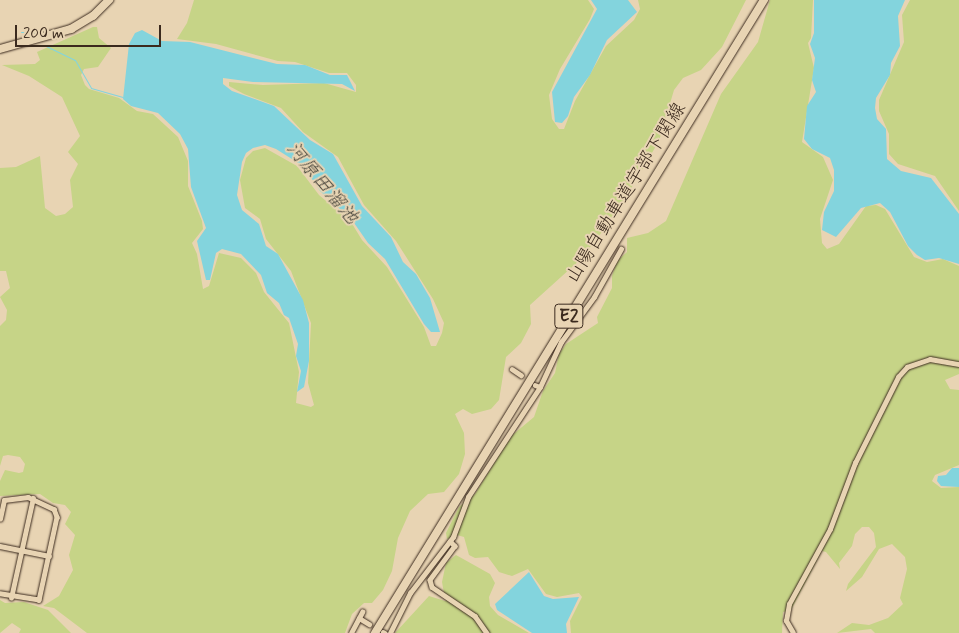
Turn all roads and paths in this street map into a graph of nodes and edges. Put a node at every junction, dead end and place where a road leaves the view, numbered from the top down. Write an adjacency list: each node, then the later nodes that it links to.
1 (109, 0): 3 (highway)
2 (764, 0): 20 (highway, 山陽自動車道宇部下関線 / E2)
3 (0, 49)
4 (621, 249): 10 (street)
5 (959, 364): 23 (street)
6 (512, 369): 7 (street)
7 (521, 375)
8 (33, 498): 9 (street); 12 (street); 13 (street)
9 (0, 519)
10 (450, 541): 21 (street); 22 (street)
11 (0, 546): 12 (street)
12 (22, 550): 13 (street); 15 (street)
13 (49, 556): 15 (street)
14 (0, 594): 15 (street)
15 (11, 598)
16 (362, 612): 17 (street)
17 (359, 618): 18 (street); 19 (street)
18 (368, 624)
19 (351, 633)
20 (381, 633)
21 (390, 633)
22 (487, 633)
23 (793, 633)

